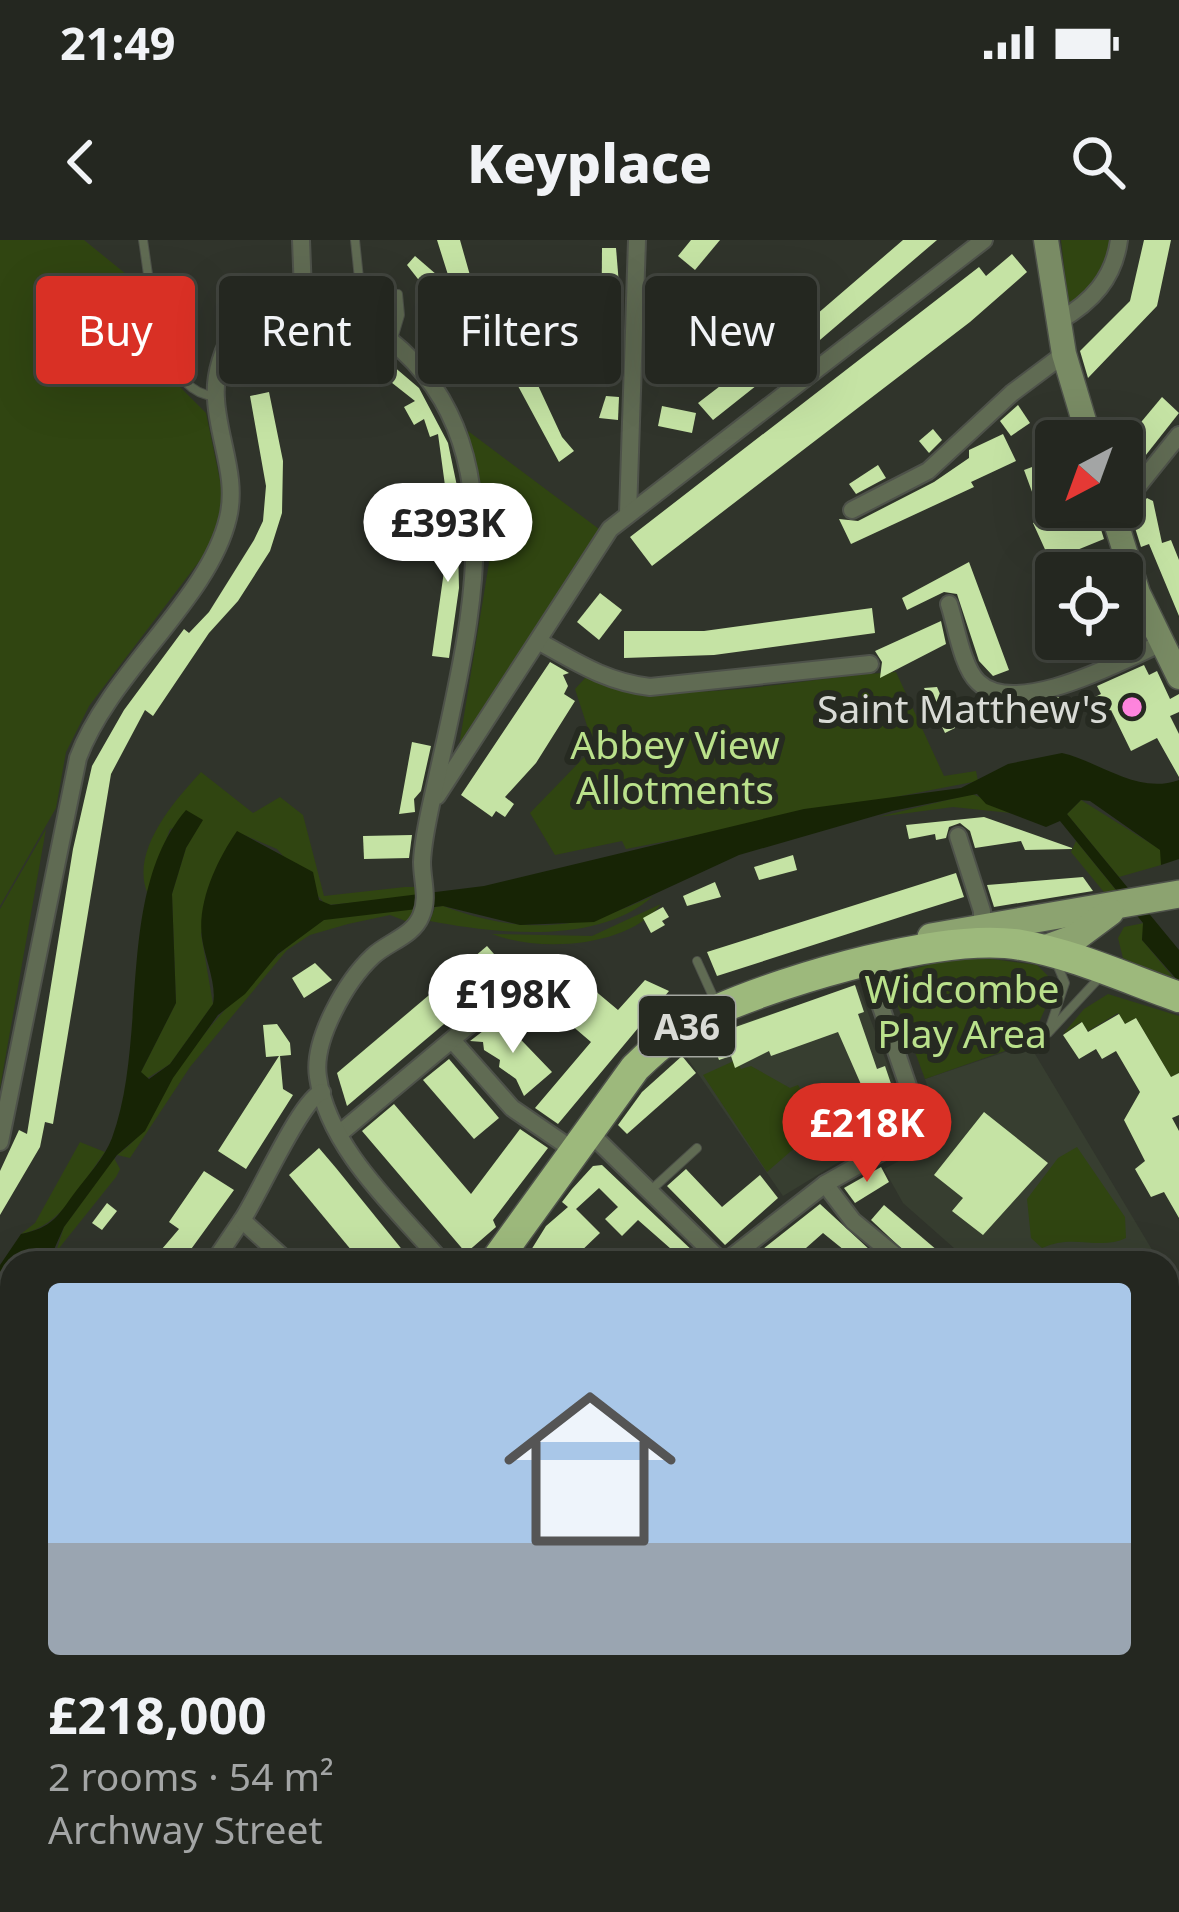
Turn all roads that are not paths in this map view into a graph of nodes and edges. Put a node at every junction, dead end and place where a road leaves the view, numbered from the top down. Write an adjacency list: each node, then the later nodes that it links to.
1 (142, 240): 16 (lane)
2 (301, 240): 8 (street)
3 (355, 240): 9 (lane)
4 (637, 240): 21 (street)
5 (984, 240): 21 (street)
6 (1046, 240): 11 (street)
7 (1120, 240): 11 (street)
8 (302, 276)
9 (359, 276)
10 (398, 294): 12 (lane)
11 (1060, 320): 14 (street)
12 (394, 336)
13 (394, 346): 28 (street)
14 (1064, 354): 17 (street); 20 (street)
15 (219, 369): 16 (street)
16 (215, 396): 44 (street)
17 (1084, 420)
18 (1179, 435): 19 (street)
19 (1143, 477)
20 (852, 510)
21 (628, 513): 24 (street)
22 (1121, 528): 25 (street)
23 (949, 604): 25 (street)
24 (538, 641): 26 (street); 28 (street)
25 (1162, 643): 27 (street)
26 (870, 664)
27 (1179, 676)
28 (430, 806): 41 (street)
29 (958, 836): 32 (street)
30 (1165, 897): 31 (main road)
31 (1118, 908): 32 (main road); 33 (main road); 36 (main road)
32 (982, 934): 33 (highway, A36); 35 (highway, A36)
33 (1047, 952): 36 (highway, A36); 36 (lane)
34 (697, 961): 39 (lane)
35 (866, 963): 39 (highway, A36); 46 (street)
36 (1105, 972): 38 (highway, A36)
37 (504, 996): 40 (street)
38 (1179, 997)
39 (718, 1009): 43 (highway, A36)
40 (452, 1040): 42 (street); 43 (street)
41 (322, 1092): 42 (street); 48 (street)
42 (339, 1134): 51 (street)
43 (579, 1140): 47 (street); 52 (highway, A36)
44 (0, 1142)
45 (697, 1148): 47 (lane)
46 (824, 1184): 54 (street); 55 (street)
47 (650, 1191): 53 (street)
48 (242, 1220): 49 (street); 50 (street)
49 (221, 1251)
50 (276, 1251)
51 (433, 1251)
52 (502, 1251)
53 (712, 1251)
54 (739, 1251)
55 (889, 1251)

